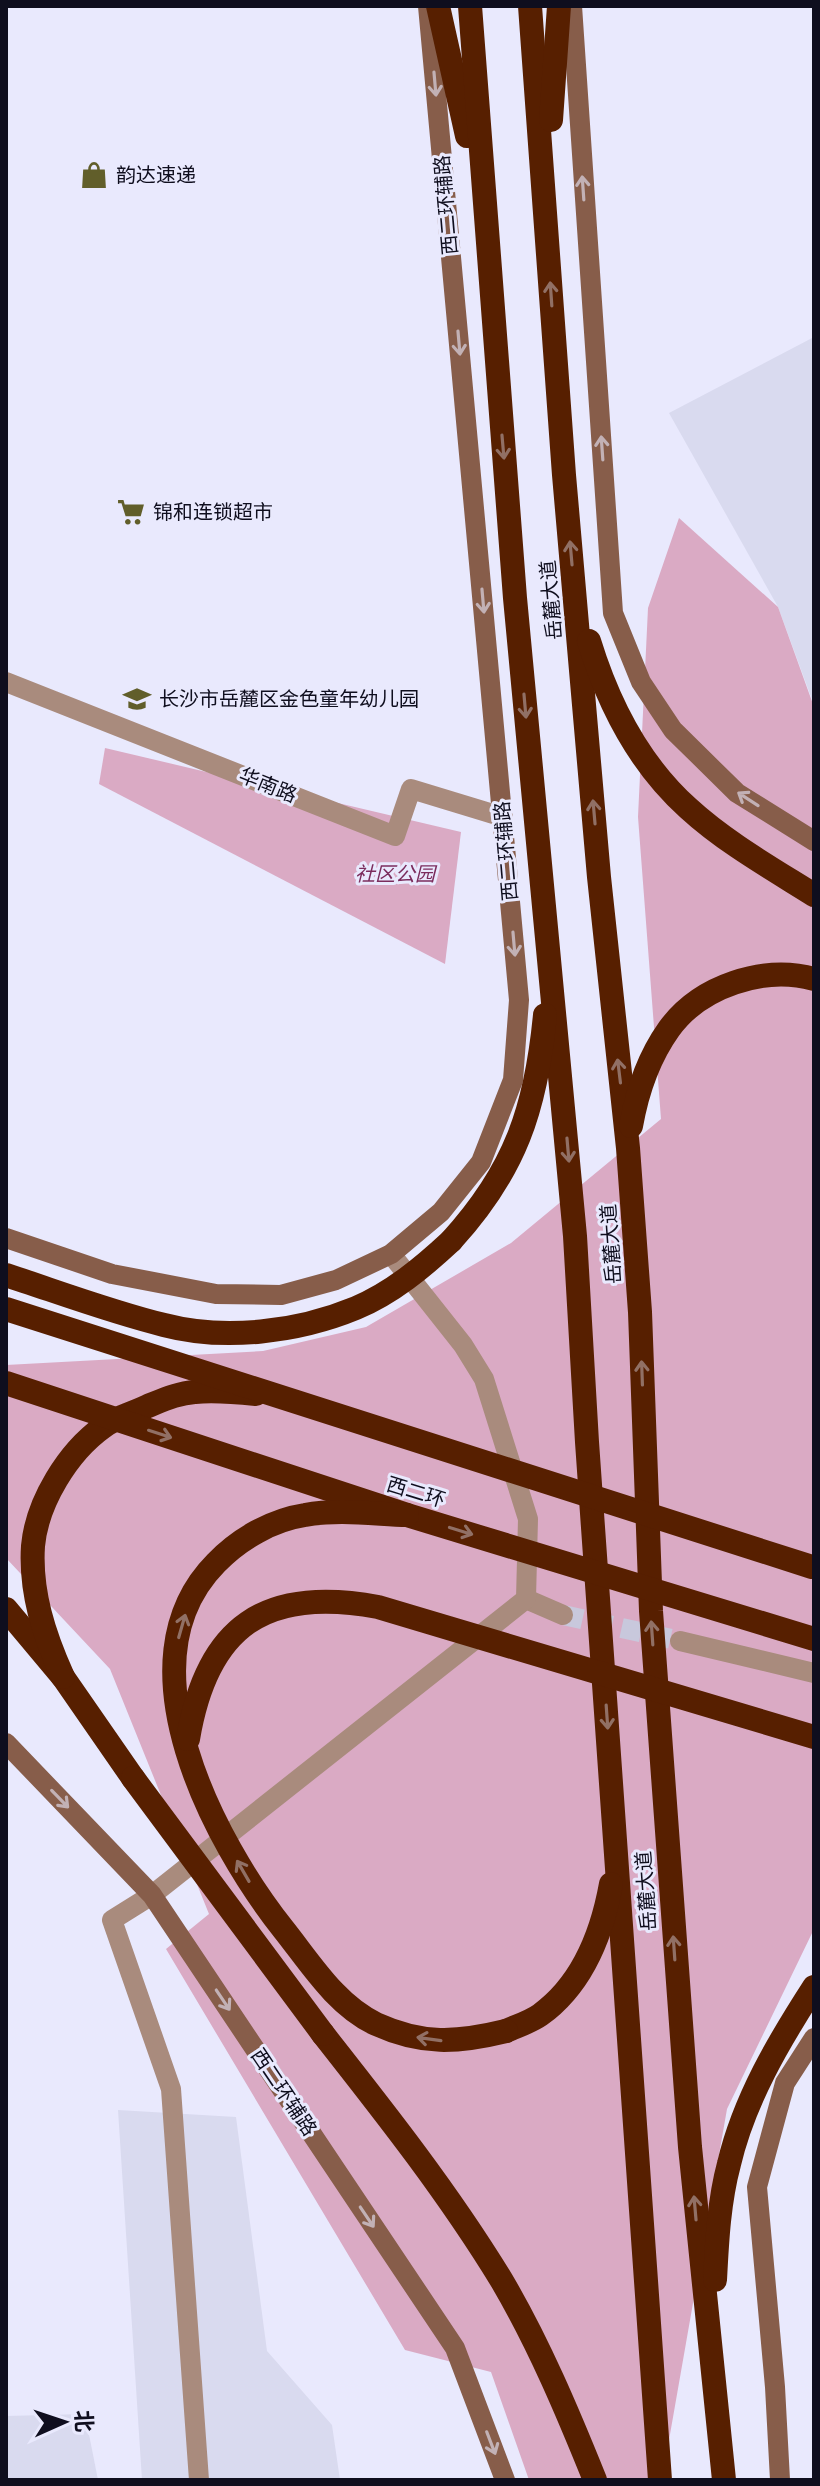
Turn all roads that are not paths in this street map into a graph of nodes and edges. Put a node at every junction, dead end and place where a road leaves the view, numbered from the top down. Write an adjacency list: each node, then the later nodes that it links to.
1 (428, 6): 11 (street, 西二环辅路, one-way to 11)
2 (438, 6): 8 (highway)
3 (470, 6): 8 (highway, 岳麓大道)
4 (530, 6): 7 (highway, 岳麓大道)
5 (559, 6): 7 (highway)
6 (572, 6): 12 (street, one-way to 6)
7 (545, 206): 9 (highway, 岳麓大道, one-way to 7)
8 (485, 214): 14 (highway, 岳麓大道, one-way to 14)
9 (575, 598): 13 (highway); 16 (highway, 岳麓大道, one-way to 9)
10 (6, 682): 11 (street, 华南路)
11 (503, 817): 18 (street, 西二环辅路, one-way to 18)
12 (814, 841)
13 (814, 895)
14 (550, 961): 19 (highway, bridge); 35 (highway, 岳麓大道, one-way to 35)
15 (814, 979): 16 (highway)
16 (628, 1148): 39 (highway, 岳麓大道, one-way to 16)
17 (6, 1238): 18 (street, 西二环辅路)
18 (391, 1254): 25 (street)
19 (6, 1275)
20 (6, 1309): 22 (highway, bridge)
21 (6, 1383): 23 (highway, 西二环, one-way to 23, bridge)
22 (274, 1397): 24 (highway, bridge); 31 (highway, bridge)
23 (407, 1515): 28 (highway, 西二环, one-way to 28, bridge); 34 (highway, one-way to 23, bridge)
24 (813, 1567)
25 (526, 1599): 27 (street); 36 (street)
26 (6, 1609): 31 (highway)
27 (563, 1615)
28 (814, 1639)
29 (680, 1641): 30 (street)
30 (814, 1673)
31 (63, 1677): 42 (highway, bridge)
32 (814, 1737): 34 (highway, bridge)
33 (6, 1743): 36 (street, 西二环辅路, one-way to 36)
34 (187, 1750): 35 (highway, one-way to 34, bridge)
35 (617, 1850): 43 (highway, 岳麓大道)
36 (152, 1895): 40 (street); 41 (street, 西二环辅路, one-way to 41)
37 (814, 1987): 39 (highway)
38 (814, 2038): 45 (street)
39 (716, 2394): 44 (highway, 岳麓大道)
40 (199, 2480)
41 (505, 2480)
42 (595, 2480)
43 (660, 2480)
44 (724, 2480)
45 (780, 2480)

